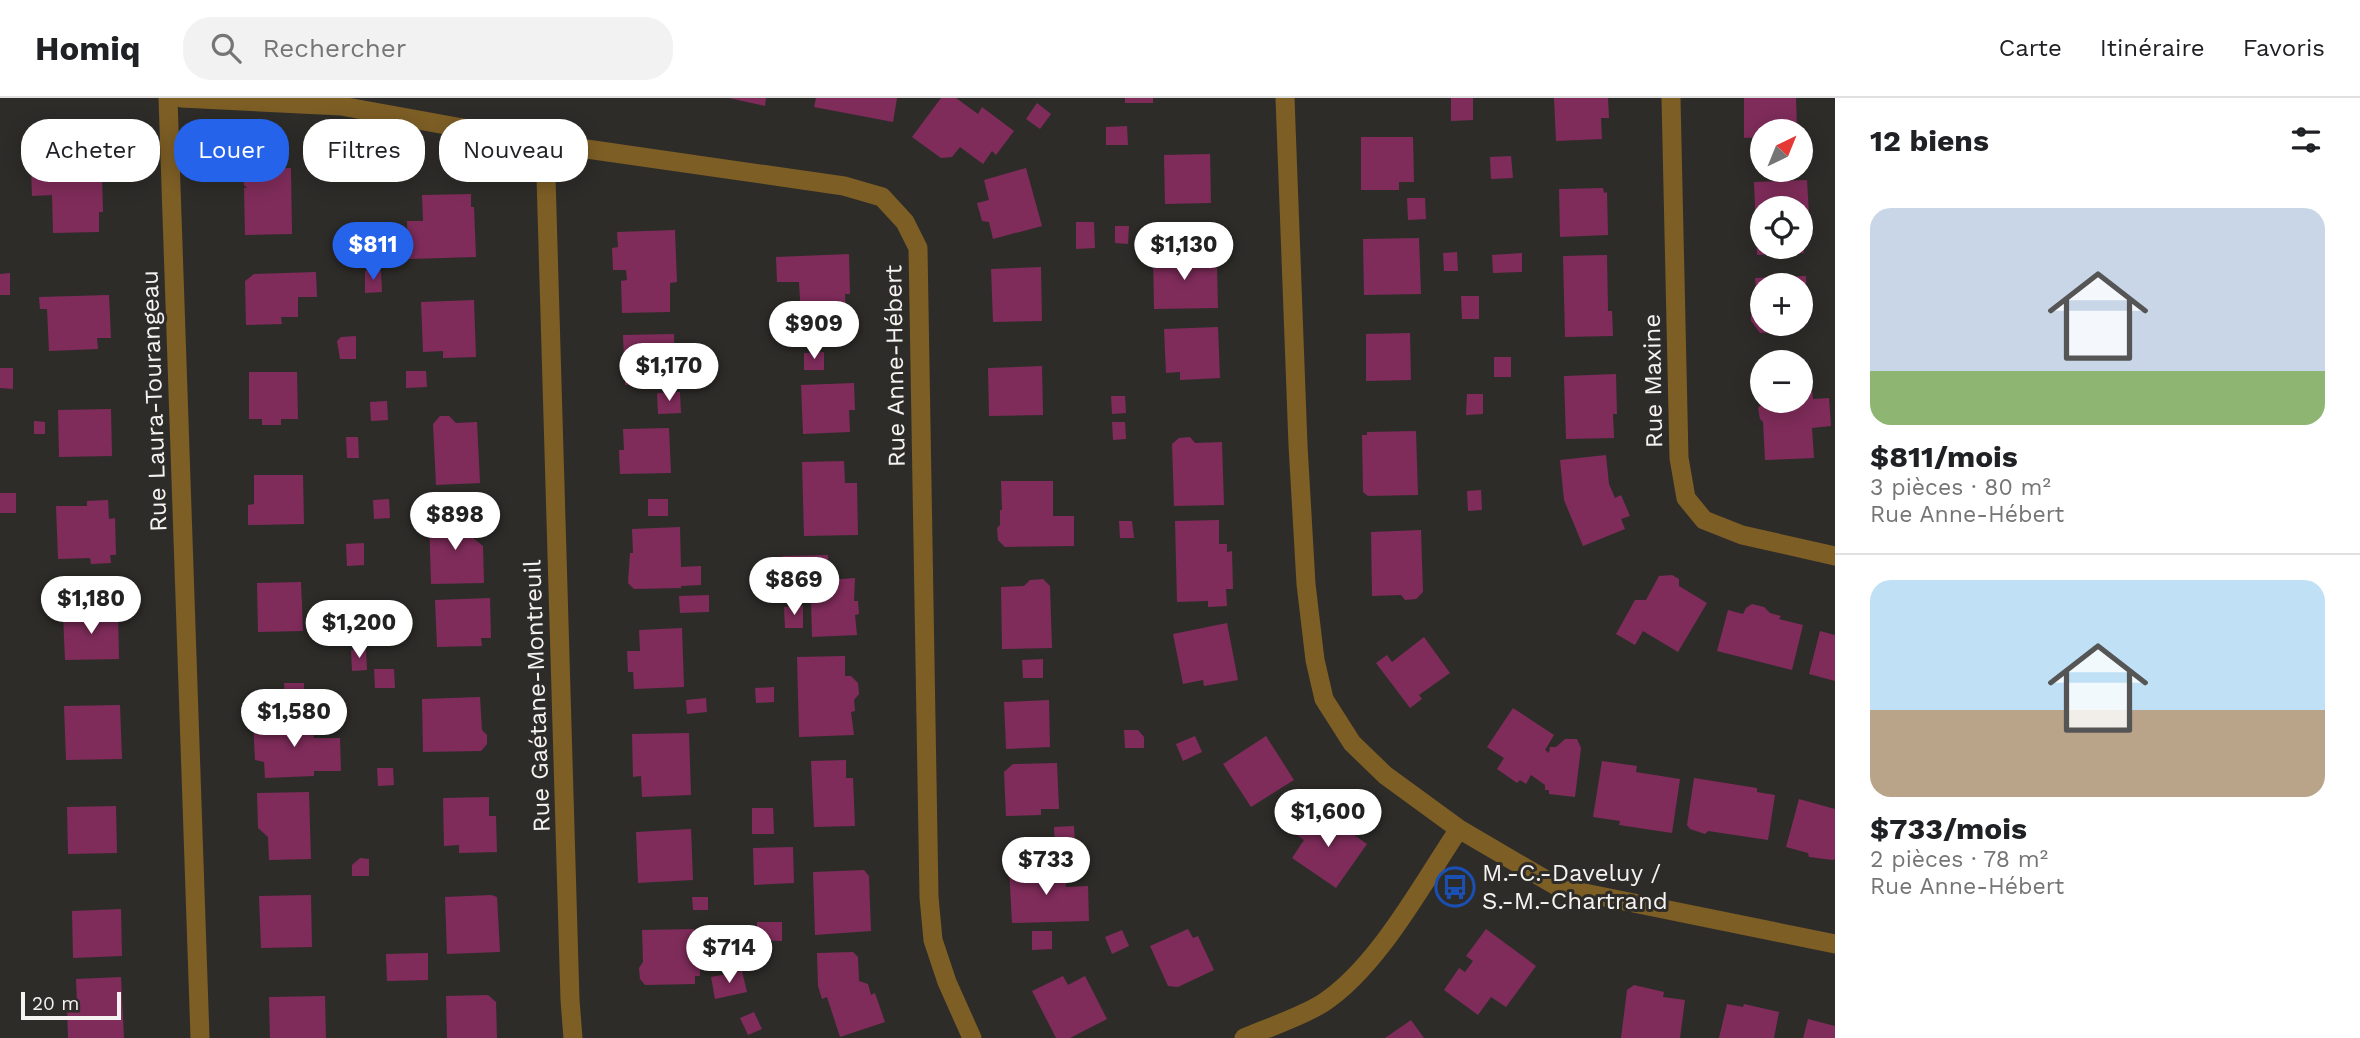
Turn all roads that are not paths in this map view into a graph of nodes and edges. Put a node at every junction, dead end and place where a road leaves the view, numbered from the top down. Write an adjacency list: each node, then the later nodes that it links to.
1 (168, 98): 11 (street, Rue Laura-Tourangeau)
2 (181, 98): 5 (street, Rue Anne-Hébert)
3 (1285, 98): 9 (street)
4 (1671, 98): 8 (street, Rue Maxine)
5 (439, 124)
6 (588, 149): 13 (street, Rue Anne-Hébert)
7 (546, 182): 12 (street, Rue Gaétane-Montreuil)
8 (1835, 556)
9 (1459, 829): 10 (street); 14 (street)
10 (1835, 944)
11 (200, 1038)
12 (573, 1038)
13 (972, 1038)
14 (1244, 1038)

